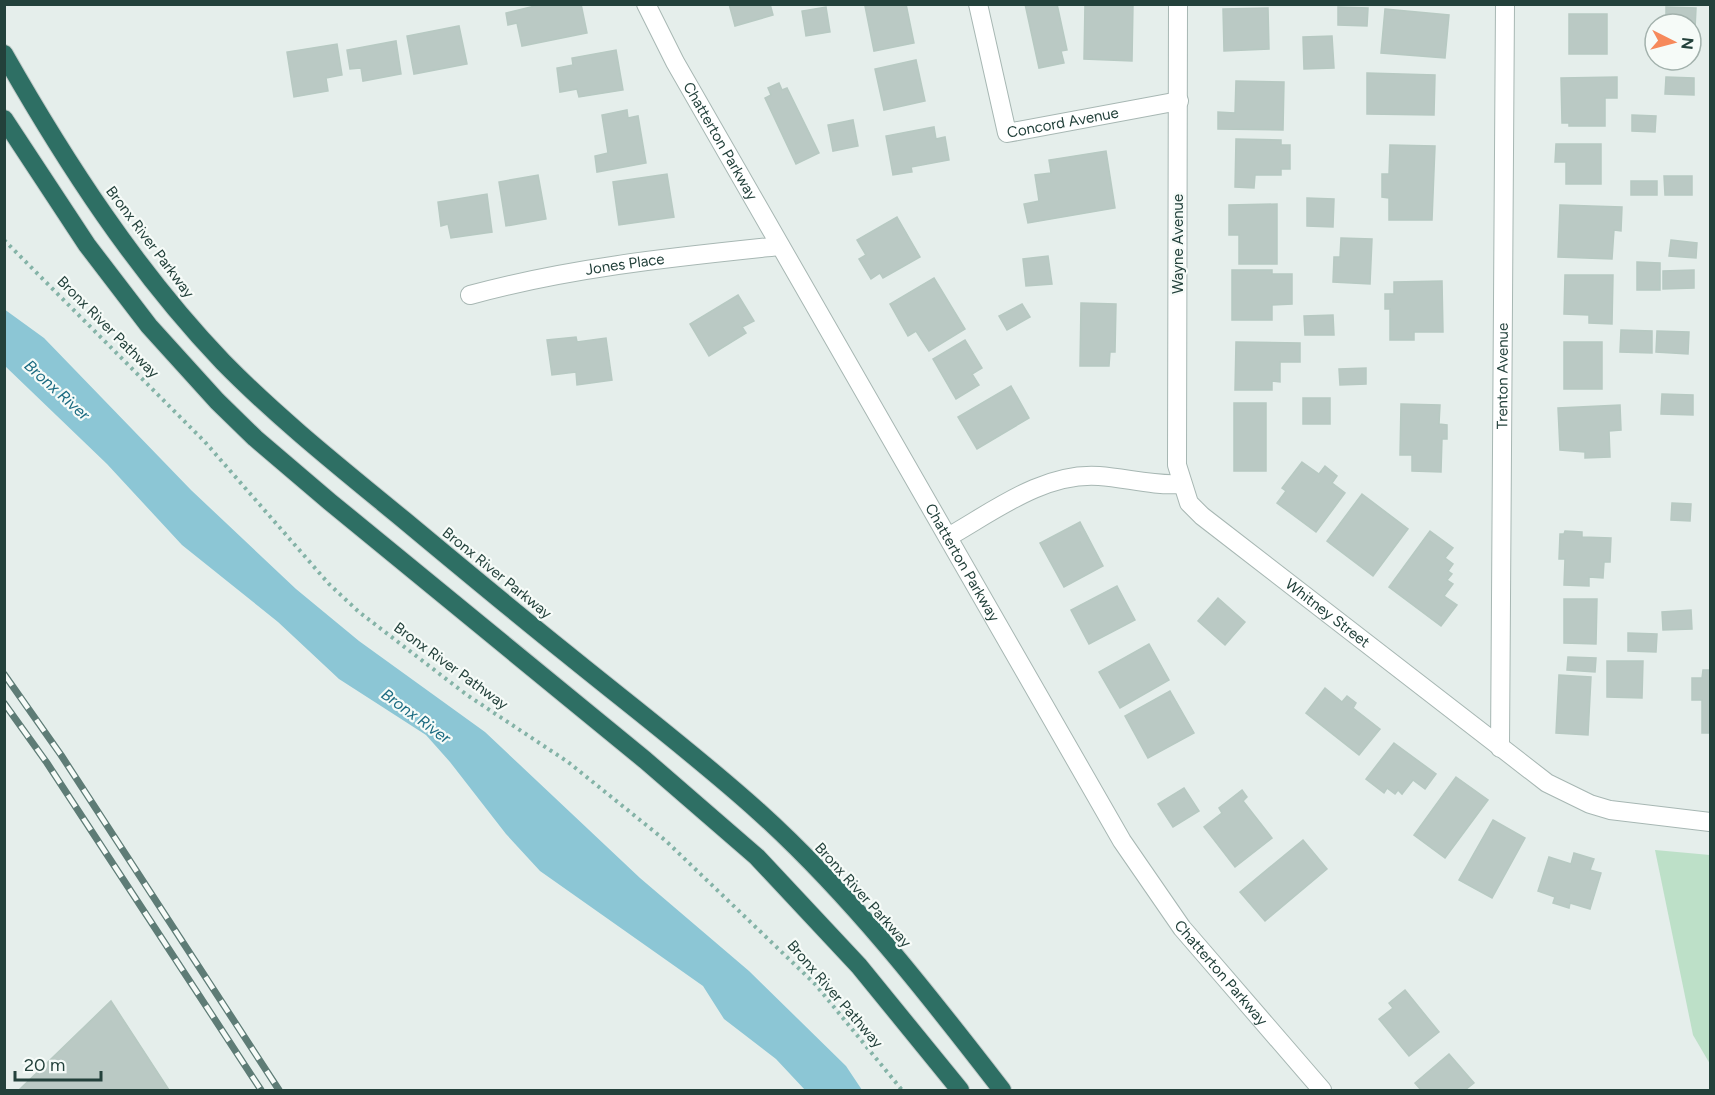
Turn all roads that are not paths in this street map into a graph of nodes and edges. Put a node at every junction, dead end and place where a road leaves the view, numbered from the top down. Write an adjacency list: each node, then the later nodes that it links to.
1 (646, 4): 8 (street, Chatterton Parkway)
2 (978, 4): 6 (street, Concord Avenue)
3 (1178, 4): 6 (street, Wayne Avenue)
4 (1505, 4): 12 (street, Trenton Avenue)
5 (4, 54): 15 (highway, Bronx River Parkway)
6 (1179, 101): 10 (street, Wayne Avenue)
7 (4, 119): 14 (highway)
8 (780, 246): 9 (street, Jones Place); 11 (street, Chatterton Parkway)
9 (470, 295)
10 (1181, 484): 11 (street); 12 (street, Whitney Street)
11 (948, 537): 16 (street, Chatterton Parkway)
12 (1500, 748): 13 (street, Whitney Street)
13 (1710, 822)
14 (960, 1090)
15 (1002, 1090)
16 (1323, 1090)

